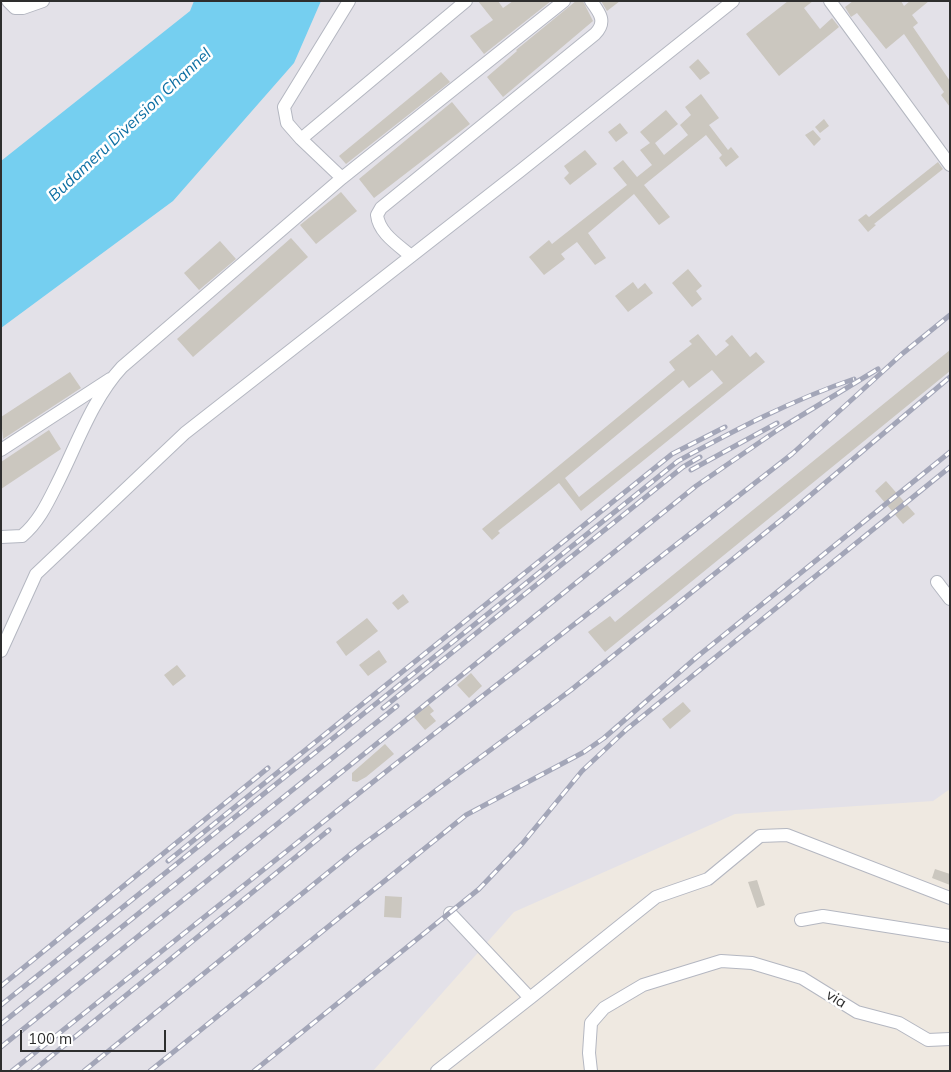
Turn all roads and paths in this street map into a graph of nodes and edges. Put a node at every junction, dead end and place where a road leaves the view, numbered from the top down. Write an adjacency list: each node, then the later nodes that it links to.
1 (8, 1): 2 (street)
2 (43, 1)
3 (349, 1): 9 (street)
4 (466, 1): 9 (street)
5 (564, 1): 11 (street)
6 (591, 1): 12 (street)
7 (733, 1): 12 (street)
8 (830, 1): 10 (street)
9 (301, 139): 11 (street)
10 (950, 165)
11 (342, 178): 13 (street)
12 (411, 256): 18 (street)
13 (112, 377): 14 (street); 15 (street)
14 (1, 450)
15 (1, 536)
16 (937, 582): 17 (street)
17 (950, 599)
18 (1, 651)
19 (950, 898): 23 (street)
20 (450, 912): 23 (street)
21 (801, 920): 22 (street)
22 (950, 936)
23 (530, 998): 25 (street)
24 (950, 1039): 26 (street, via)
25 (437, 1071)
26 (591, 1071)

